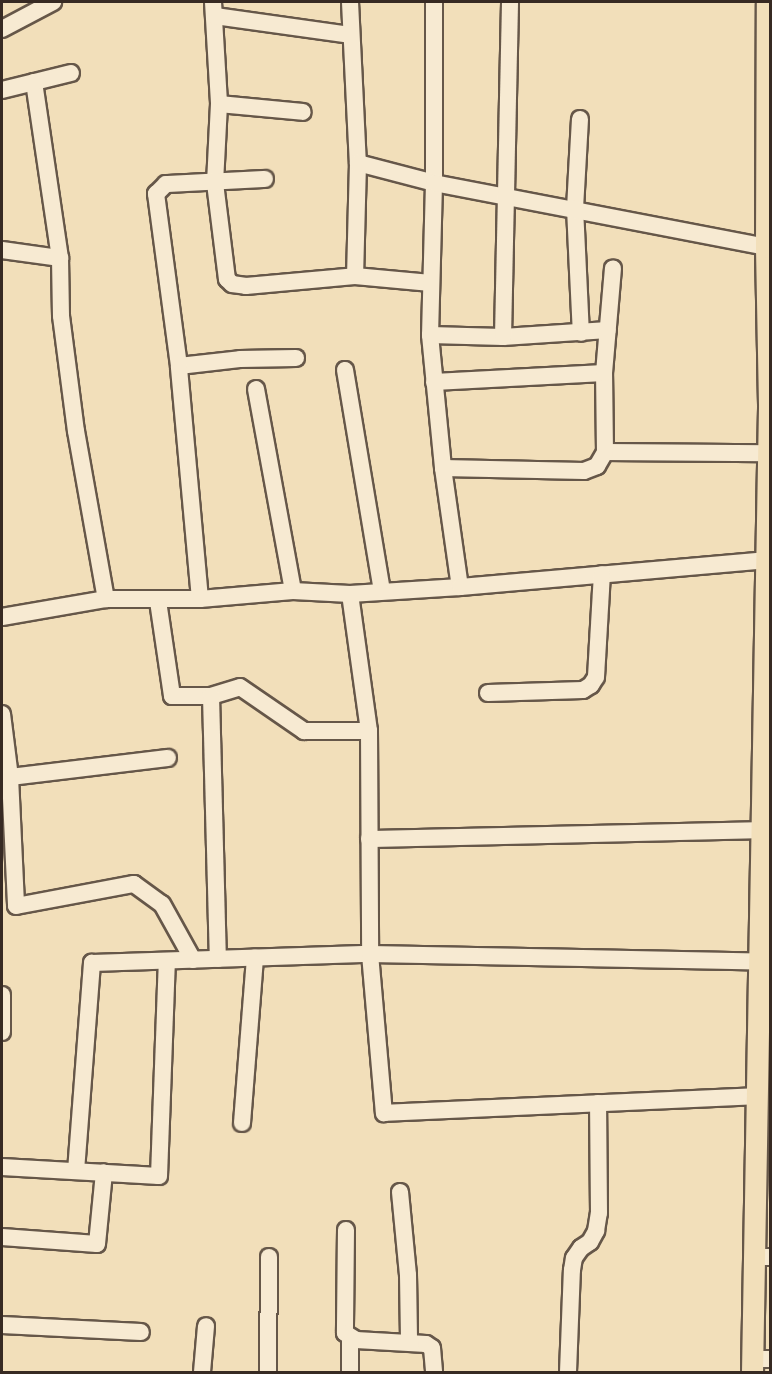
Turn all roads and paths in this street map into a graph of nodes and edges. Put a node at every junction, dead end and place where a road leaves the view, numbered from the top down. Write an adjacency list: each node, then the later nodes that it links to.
1 (53, 2): 7 (street)
2 (350, 2): 8 (street)
3 (434, 2): 18 (street)
4 (510, 2): 20 (street)
5 (768, 6): 19 (main road)
6 (214, 9): 8 (street); 12 (street)
7 (2, 29)
8 (350, 35): 15 (street)
9 (71, 73): 10 (street)
10 (34, 82): 11 (street); 24 (street)
11 (2, 90)
12 (219, 104): 13 (street); 17 (street)
13 (303, 112)
14 (580, 119): 21 (street)
15 (358, 163): 18 (street); 26 (street)
16 (265, 179): 17 (street)
17 (215, 183): 26 (street); 34 (street)
18 (434, 183): 20 (street); 27 (street)
19 (768, 185): 22 (main road)
20 (507, 195): 21 (street); 32 (street)
21 (575, 208): 22 (street); 30 (street)
22 (766, 247): 28 (main road)
23 (2, 250): 24 (street)
24 (60, 258): 49 (street)
25 (613, 268): 29 (street)
26 (354, 276): 27 (street)
27 (431, 283): 31 (street)
28 (769, 302): 39 (main road)
29 (608, 330): 30 (street); 36 (street)
30 (581, 333): 32 (street)
31 (430, 335): 32 (street); 37 (street)
32 (503, 337)
33 (296, 358): 34 (street)
34 (179, 366): 50 (street)
35 (345, 370): 46 (street)
36 (604, 374): 37 (street); 40 (street)
37 (434, 382): 42 (street)
38 (256, 389): 47 (street)
39 (770, 404): 41 (main road)
40 (605, 452): 41 (street); 42 (street)
41 (768, 453): 43 (main road)
42 (443, 468): 45 (street)
43 (766, 560): 44 (street); 52 (main road)
44 (602, 574): 45 (street); 54 (street)
45 (460, 587): 46 (street)
46 (382, 590): 48 (street)
47 (293, 591): 48 (street); 50 (street)
48 (350, 594): 57 (street)
49 (106, 599): 51 (street); 53 (street)
50 (200, 599): 51 (street)
51 (158, 601): 55 (street)
52 (768, 605): 58 (main road)
53 (2, 617)
54 (488, 693)
55 (211, 696): 57 (street); 65 (street)
56 (2, 714): 60 (street)
57 (369, 730): 62 (street)
58 (768, 742): 61 (main road)
59 (168, 758): 60 (street)
60 (10, 777): 66 (street)
61 (767, 830): 62 (street); 68 (main road)
62 (369, 839): 63 (street)
63 (370, 954): 64 (street); 68 (street); 72 (street)
64 (255, 958): 65 (street); 73 (street)
65 (218, 959): 66 (street)
66 (193, 960): 67 (street)
67 (167, 961): 75 (street); 76 (street)
68 (765, 962): 71 (main road)
69 (2, 995): 70 (street)
70 (2, 1032)
71 (758, 1096): 72 (street); 77 (main road)
72 (598, 1103): 93 (street)
73 (242, 1123)
74 (2, 1167): 75 (street)
75 (76, 1171): 76 (street)
76 (104, 1172): 80 (street)
77 (764, 1175): 82 (main road)
78 (400, 1192): 87 (street)
79 (346, 1230): 86 (street)
80 (2, 1237)
81 (269, 1257): 90 (street)
82 (763, 1257): 88 (main road)
83 (2, 1325): 85 (street)
84 (206, 1326): 89 (street)
85 (141, 1332)
86 (350, 1338): 87 (street); 91 (street)
87 (409, 1342): 92 (street)
88 (758, 1364)
89 (202, 1372)
90 (268, 1372)
91 (350, 1372)
92 (434, 1372)
93 (568, 1372)

